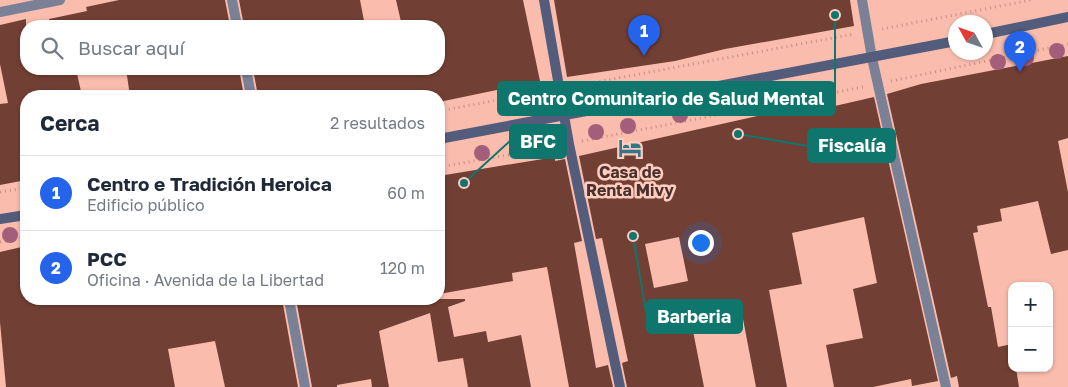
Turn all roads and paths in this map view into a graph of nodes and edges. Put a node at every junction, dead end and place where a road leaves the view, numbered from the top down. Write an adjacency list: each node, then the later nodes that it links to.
1 (60, 0): 6 (street)
2 (232, 0): 8 (street)
3 (544, 0): 16 (main road)
4 (862, 0): 9 (street)
5 (1031, 0): 9 (path)
6 (0, 12)
7 (1068, 17): 10 (main road)
8 (236, 20)
9 (868, 32): 13 (street); 16 (path)
10 (993, 33)
11 (948, 43): 13 (main road)
12 (1068, 44): 15 (path)
13 (872, 58): 15 (street); 19 (main road)
14 (247, 75): 17 (street)
15 (878, 84): 21 (path); 32 (street)
16 (559, 89): 18 (path); 19 (main road)
17 (250, 90)
18 (445, 110)
19 (564, 116): 20 (main road); 21 (main road)
20 (445, 138)
21 (569, 144): 22 (path); 31 (main road)
22 (445, 166)
23 (20, 189): 24 (path)
24 (0, 192)
25 (20, 216): 26 (main road)
26 (0, 219)
27 (20, 238): 28 (path)
28 (0, 242)
29 (290, 305): 30 (street)
30 (305, 387)
31 (620, 387)
32 (946, 387)

